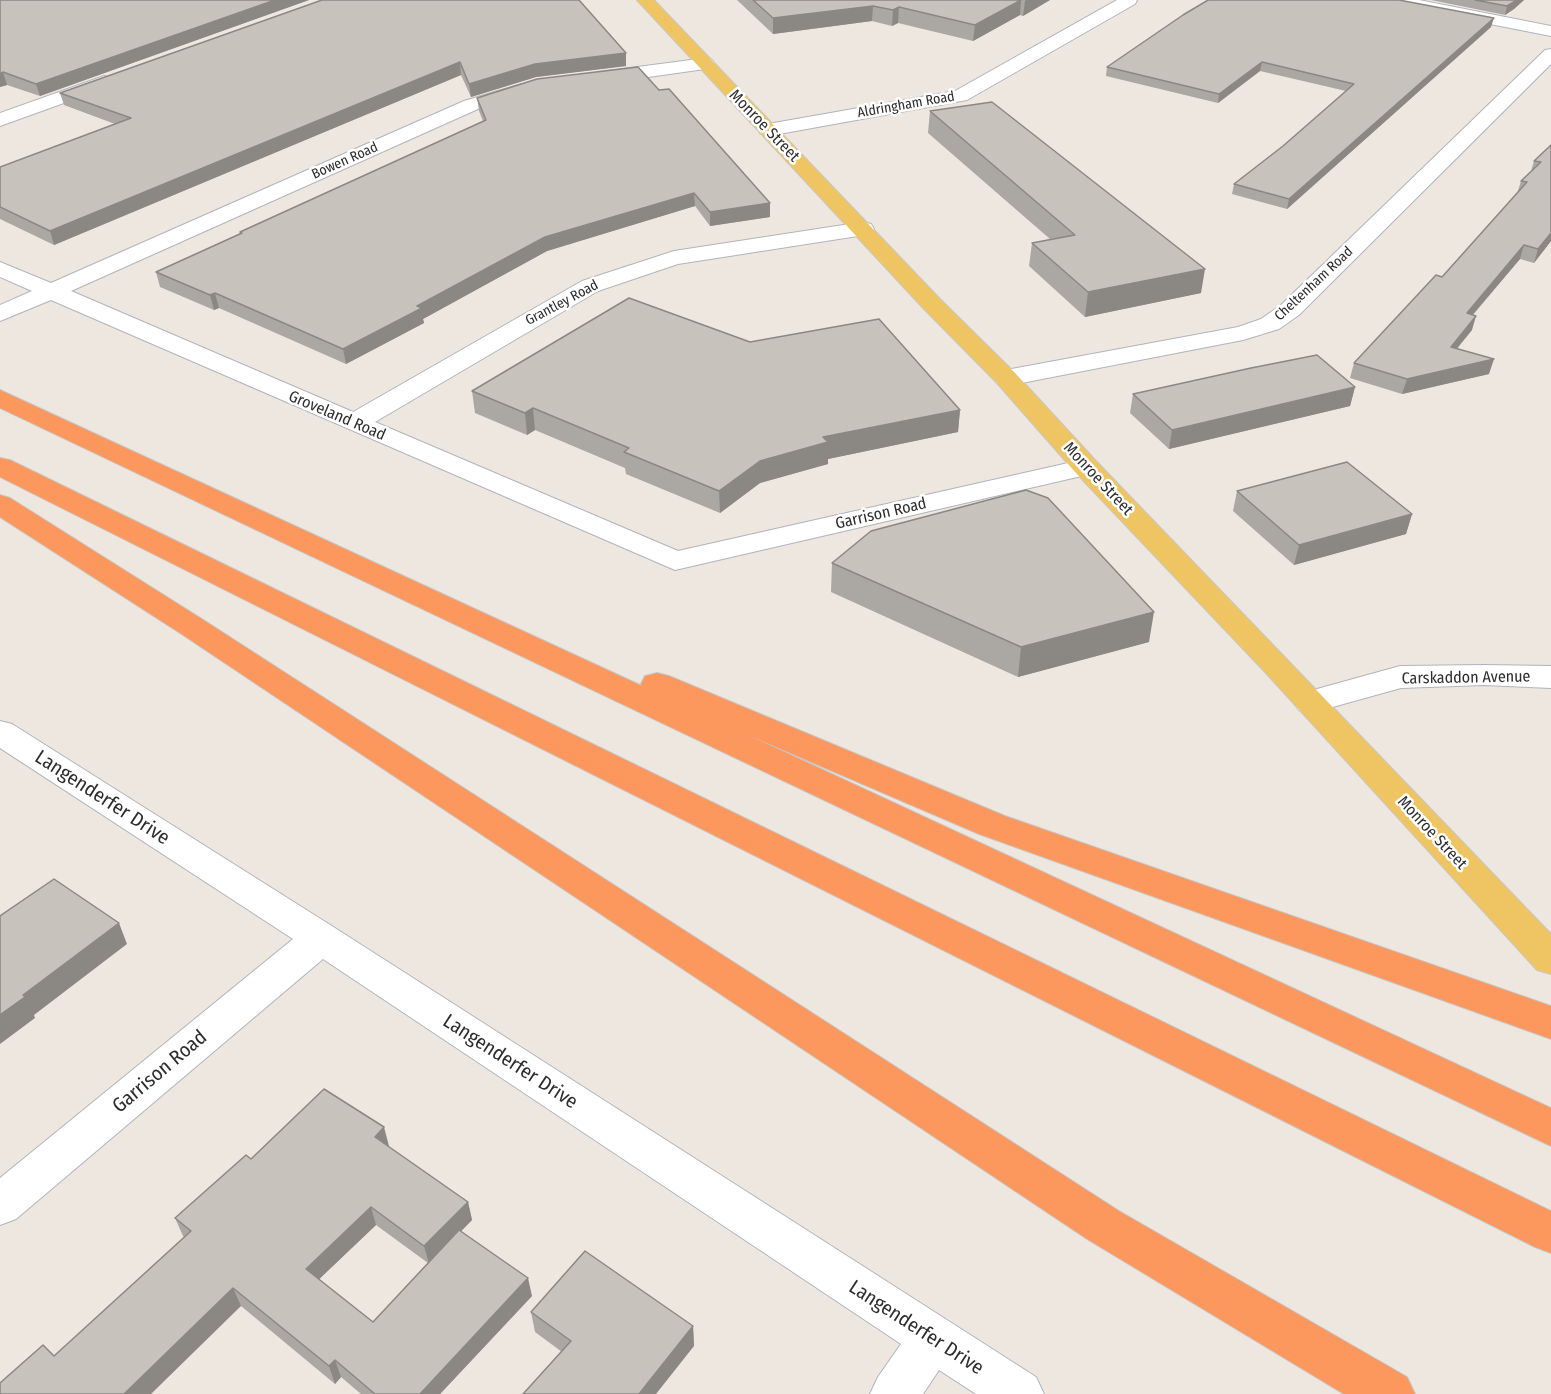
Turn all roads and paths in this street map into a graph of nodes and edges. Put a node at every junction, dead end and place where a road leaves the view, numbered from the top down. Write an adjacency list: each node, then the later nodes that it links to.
1 (645, 0): 6 (main road, Monroe Street)
2 (1129, 0): 11 (street, Aldringham Road)
3 (1393, 0): 4 (street)
4 (1551, 31)
5 (1551, 54): 16 (street, Cheltenham Road)
6 (706, 64): 8 (street); 11 (main road, Monroe Street)
7 (122, 76): 10 (street)
8 (582, 80)
9 (536, 86): 14 (street, Bowen Road)
10 (0, 120)
11 (768, 130): 12 (main road, Monroe Street)
12 (863, 229): 16 (main road, Monroe Street); 18 (street, Grantley Road)
13 (0, 269): 14 (street, Groveland Road)
14 (50, 291): 15 (street, Bowen Road); 18 (street, Groveland Road)
15 (0, 314)
16 (1006, 378): 20 (main road, Monroe Street)
17 (0, 398): 21 (highway)
18 (354, 423): 23 (street, Groveland Road)
19 (0, 466): 32 (highway)
20 (1086, 467): 23 (street, Garrison Road); 25 (main road, Monroe Street)
21 (191, 488): 29 (highway); 30 (highway)
22 (0, 504): 36 (highway)
23 (675, 561)
24 (1551, 677): 25 (street, Carskaddon Avenue)
25 (1311, 702): 28 (main road, Monroe Street)
26 (0, 732): 27 (street, Langenderfer Drive)
27 (321, 938): 31 (street, Garrison Road); 33 (street, Langenderfer Drive)
28 (1551, 959)
29 (1551, 1023)
30 (1551, 1128)
31 (0, 1205)
32 (1551, 1233)
33 (932, 1340): 34 (street); 35 (street, Langenderfer Drive)
34 (895, 1394)
35 (1018, 1394)
36 (1390, 1394)

